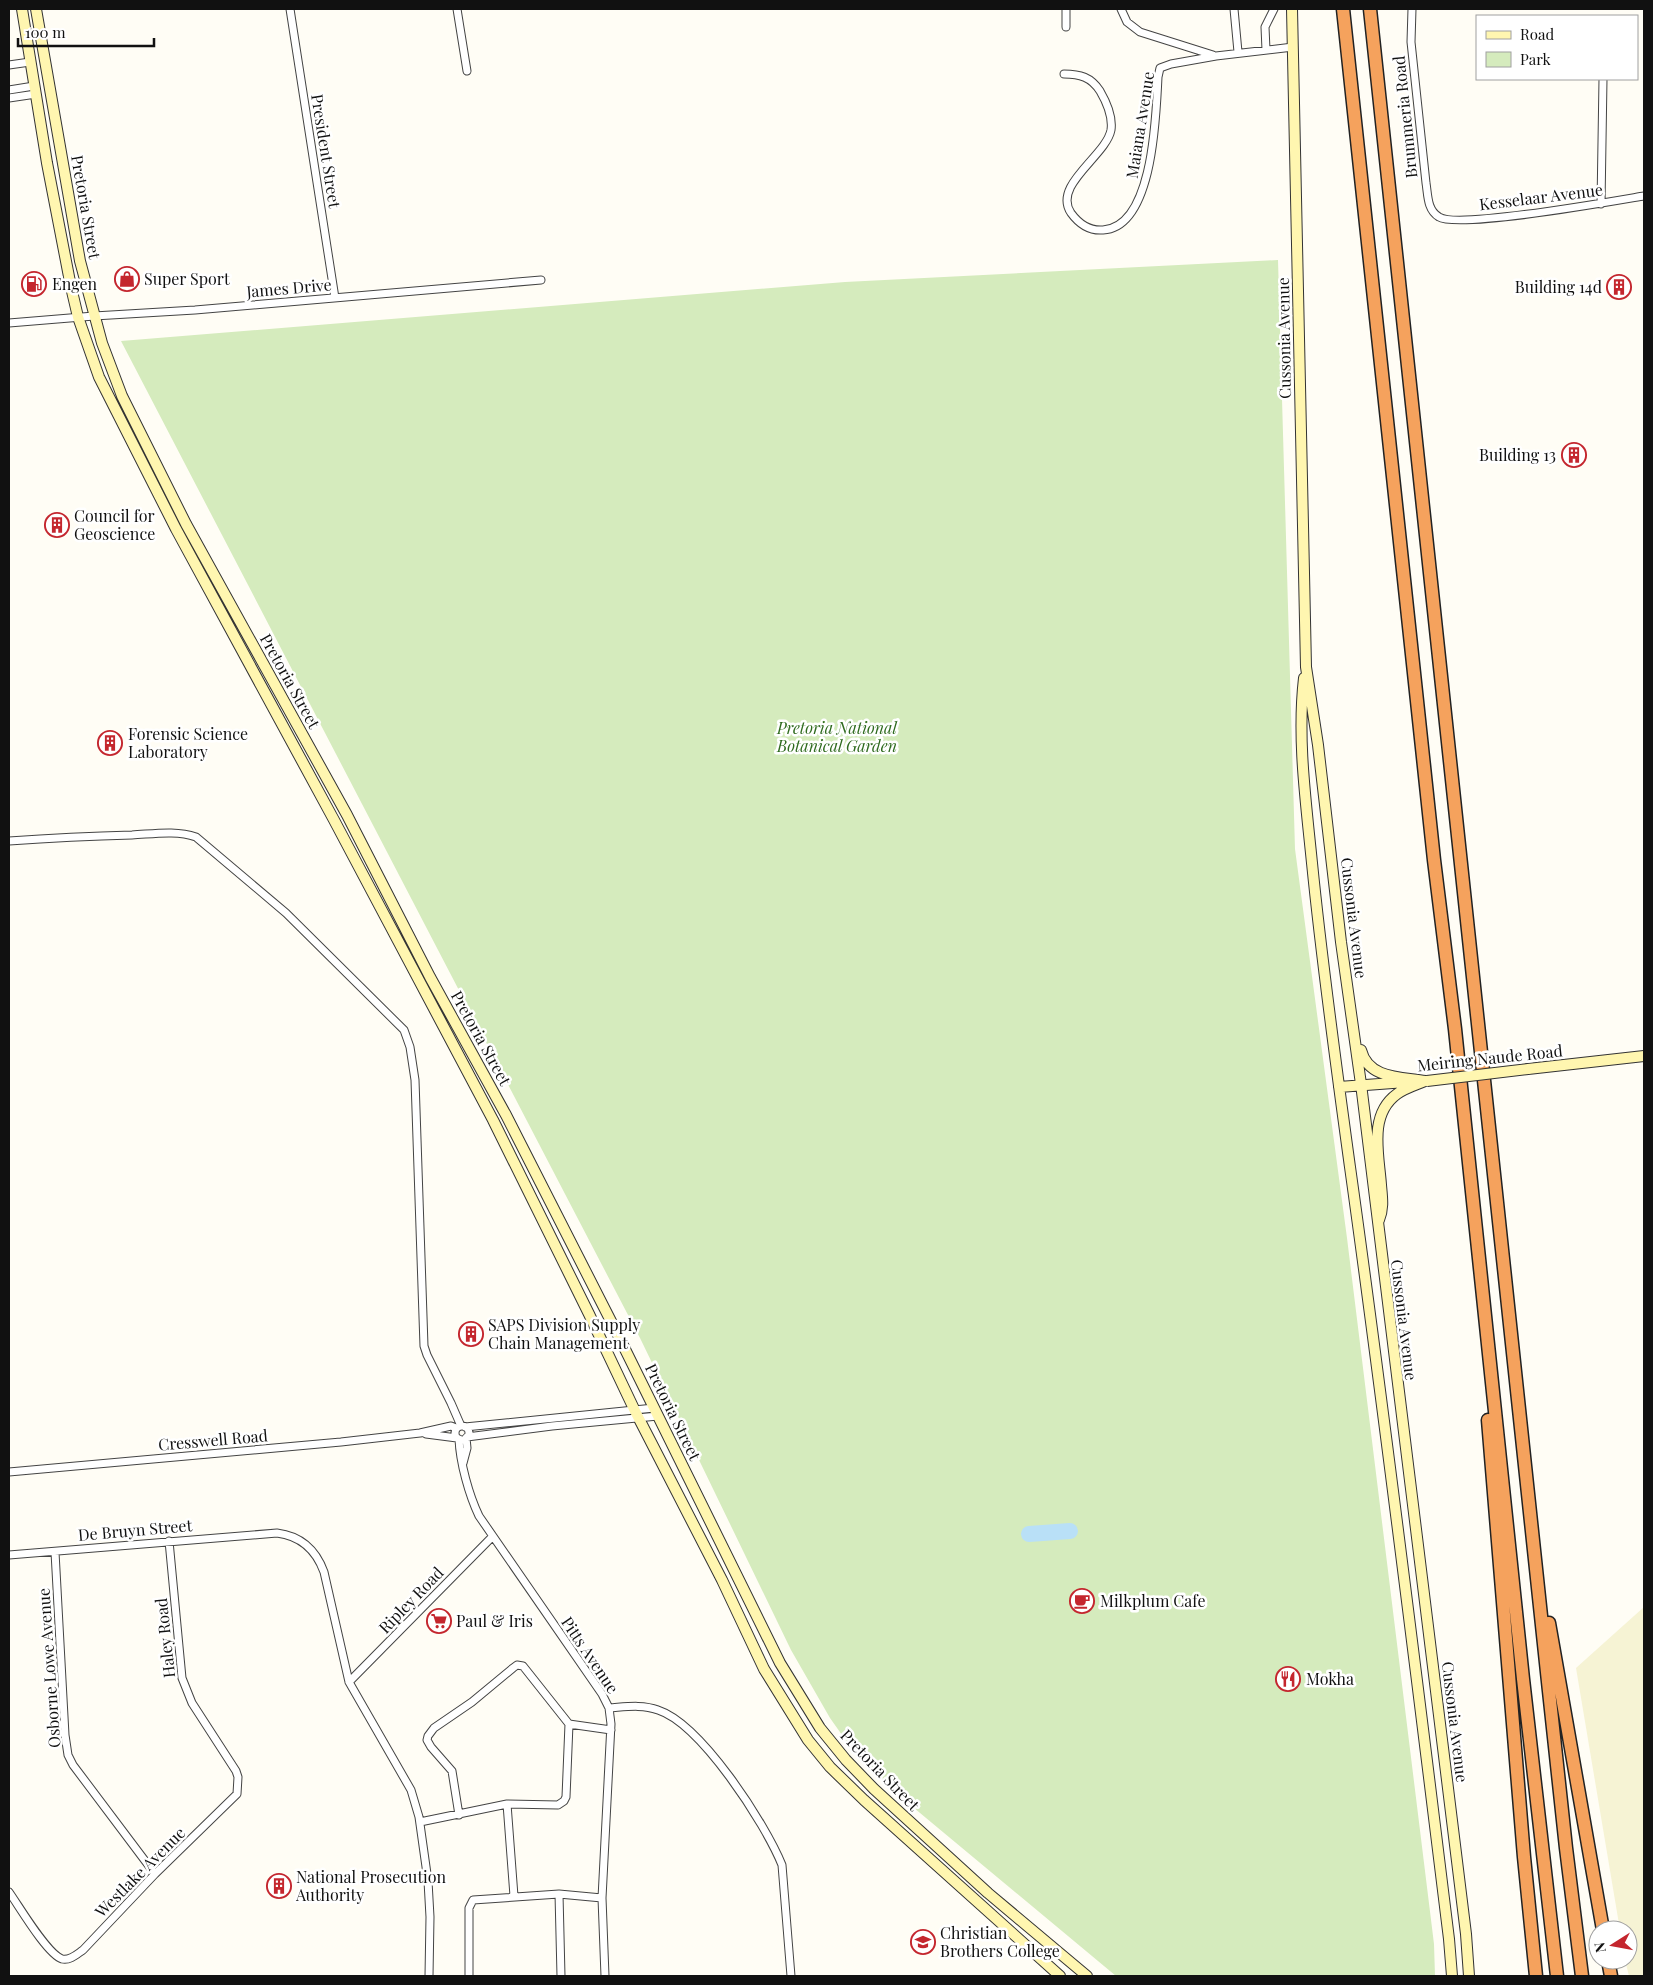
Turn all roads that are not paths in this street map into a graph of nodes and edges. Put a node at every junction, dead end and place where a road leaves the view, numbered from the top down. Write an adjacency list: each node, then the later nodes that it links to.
1 (22, 9): 18 (main road, Pretoria Street)
2 (36, 9): 31 (main road, Pretoria Street)
3 (290, 9): 30 (street, President Street)
4 (457, 9): 20 (street)
5 (1066, 9): 13 (street)
6 (1121, 9): 17 (street)
7 (1234, 9): 16 (street)
8 (1274, 9): 15 (street)
9 (1292, 9): 14 (main road, Cussonia Avenue)
10 (1344, 9): 37 (highway)
11 (1370, 9): 46 (highway)
12 (1412, 9): 28 (street, Brummeria Road)
13 (1066, 27)
14 (1292, 47): 15 (street, Maiana Avenue); 34 (main road, Cussonia Avenue)
15 (1266, 50): 16 (street, Maiana Avenue)
16 (1238, 52): 17 (street, Maiana Avenue)
17 (1216, 56): 21 (street, Maiana Avenue)
18 (30, 62): 19 (street); 24 (main road, Pretoria Street)
19 (9, 65)
20 (468, 71)
21 (1064, 74)
22 (1604, 80): 27 (street)
23 (9, 90): 24 (street)
24 (35, 90): 25 (street); 32 (main road, Pretoria Street)
25 (9, 98)
26 (1644, 196): 27 (street, Kesselaar Avenue)
27 (1600, 204): 28 (street, Kesselaar Avenue)
28 (1440, 218)
29 (541, 280): 30 (street, James Drive)
30 (335, 298): 31 (street, James Drive)
31 (94, 316): 32 (street, James Drive); 43 (main road, Pretoria Street)
32 (78, 317): 33 (street, James Drive); 44 (main road, Pretoria Street)
33 (9, 323)
34 (1306, 667): 36 (main road, Cussonia Avenue); 41 (main road, Cussonia Avenue)
35 (9, 841): 45 (street)
36 (1351, 1013): 39 (main road); 40 (main road, Cussonia Avenue)
37 (1455, 1029): 68 (highway); 80 (highway)
38 (1644, 1056): 39 (main road, Meiring Naude Road, bridge)
39 (1426, 1081): 40 (main road, Meiring Naude Road); 42 (main road)
40 (1361, 1084): 41 (main road, Meiring Naude Road); 42 (main road, Cussonia Avenue)
41 (1339, 1087): 76 (main road, Cussonia Avenue)
42 (1377, 1224): 77 (main road, Cussonia Avenue)
43 (656, 1412): 44 (street, Cresswell Road); 75 (main road, Pretoria Street)
44 (637, 1414): 45 (street, Cresswell Road); 48 (street, Cresswell Road); 74 (main road, Pretoria Street)
45 (461, 1427): 47 (street, Cresswell Road); 48 (street); 48 (street)
46 (1521, 1430): 67 (highway); 81 (highway)
47 (420, 1433): 48 (street, Cresswell Road); 49 (street, Cresswell Road)
48 (462, 1438): 50 (street, Pitts Avenue)
49 (9, 1472)
50 (492, 1537): 54 (street, Ripley Road); 55 (street, Pitts Avenue)
51 (168, 1541): 52 (street, De Bruyn Street); 54 (street, De Bruyn Street); 58 (street, Haley Road)
52 (55, 1552): 53 (street, De Bruyn Street); 62 (street, Osborne Lowe Avenue)
53 (9, 1555)
54 (349, 1682): 61 (street, De Bruyn Street)
55 (609, 1708): 57 (street, Pitts Avenue); 73 (street)
56 (569, 1724): 57 (street); 59 (street); 60 (street)
57 (611, 1730): 66 (street, Pitts Avenue)
58 (227, 1804): 62 (street, Westlake Avenue)
59 (507, 1804): 60 (street); 65 (street)
60 (459, 1815): 61 (street)
61 (420, 1822): 69 (street, De Bruyn Street)
62 (155, 1874): 63 (street, Westlake Avenue)
63 (9, 1892)
64 (559, 1894): 65 (street); 66 (street); 71 (street)
65 (514, 1896): 70 (street)
66 (602, 1898): 72 (street, Pitts Avenue)
67 (1601, 1920)
68 (1531, 1932): 78 (highway); 79 (highway)
69 (429, 1976)
70 (468, 1976)
71 (561, 1976)
72 (605, 1976)
73 (791, 1976)
74 (1060, 1976)
75 (1087, 1976)
76 (1452, 1976)
77 (1468, 1976)
78 (1530, 1976)
79 (1536, 1976)
80 (1557, 1976)
81 (1582, 1976)

